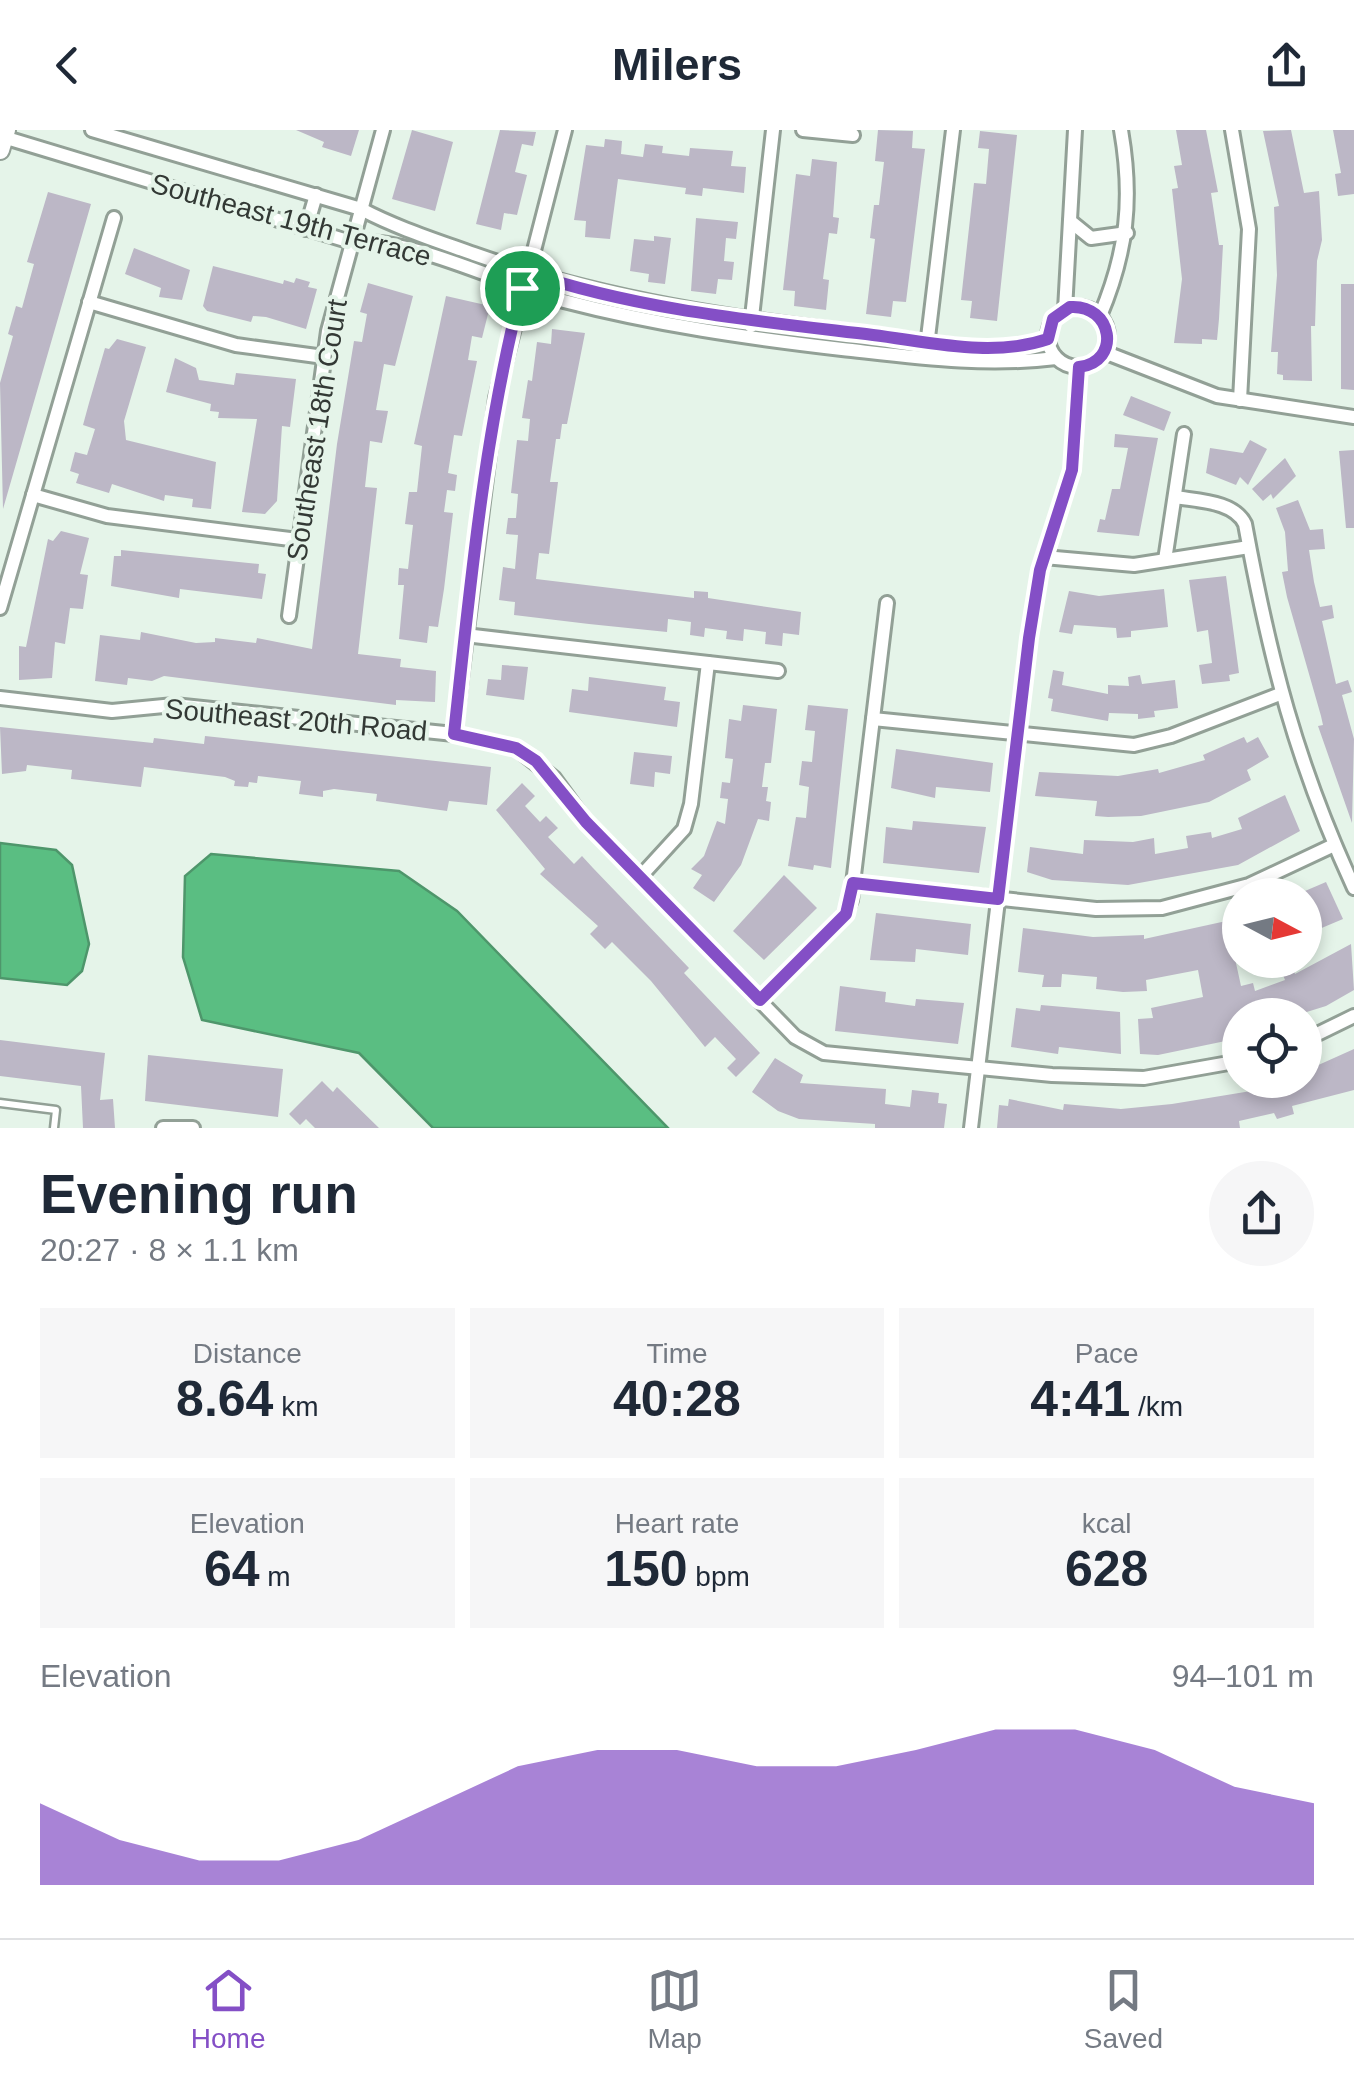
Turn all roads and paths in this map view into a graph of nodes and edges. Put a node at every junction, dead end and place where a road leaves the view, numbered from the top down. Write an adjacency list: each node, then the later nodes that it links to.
1 (92, 130): 12 (street, Southeast 19th Terrace)
2 (384, 130): 13 (street, Southeast 18th Court)
3 (565, 130): 19 (street)
4 (773, 130): 24 (street)
5 (803, 130): 10 (street)
6 (953, 130): 27 (street)
7 (1075, 130): 15 (street)
8 (1121, 130): 17 (street)
9 (1232, 130): 33 (street)
10 (853, 135)
11 (2, 139): 16 (street, Southeast 19th Terrace)
12 (316, 196): 13 (street, Southeast 19th Terrace); 16 (street)
13 (361, 209): 18 (street, Southeast 18th Court); 19 (street, Southeast 19th Terrace)
14 (114, 218): 21 (street)
15 (1070, 221): 17 (street); 22 (street)
16 (306, 229): 18 (street, Southeast 19th Terrace)
17 (1127, 233): 23 (street)
18 (352, 242): 20 (street, Southeast 19th Terrace); 29 (street, Southeast 18th Court)
19 (526, 272): 20 (street); 24 (street, Southeast 19th Terrace)
20 (522, 288): 25 (street, Southeast 19th Terrace); 45 (street)
21 (89, 302): 29 (street); 36 (street)
22 (1065, 310): 23 (street); 26 (street)
23 (1100, 316): 28 (street)
24 (751, 320): 25 (street); 27 (street, Southeast 19th Terrace)
25 (750, 338): 30 (street, Southeast 19th Terrace)
26 (1048, 339): 27 (street, Southeast 19th Terrace); 31 (street)
27 (928, 342): 30 (street)
28 (1104, 352): 32 (street); 33 (street)
29 (324, 357): 38 (street, Southeast 18th Court)
30 (926, 358): 31 (street, Southeast 19th Terrace)
31 (1056, 358): 32 (street)
32 (1079, 367): 40 (street)
33 (1240, 400): 34 (street)
34 (1354, 417)
35 (1184, 434): 37 (street)
36 (33, 495): 38 (street); 43 (street)
37 (1175, 496): 39 (street); 41 (street)
38 (298, 540): 44 (street, Southeast 18th Court)
39 (1249, 547): 41 (street); 48 (street)
40 (1044, 556): 41 (street); 52 (street)
41 (1164, 560)
42 (886, 603): 50 (street)
43 (0, 608)
44 (289, 616)
45 (465, 635): 46 (street); 51 (street)
46 (708, 663): 47 (street); 54 (street)
47 (778, 672)
48 (1280, 694): 52 (street); 53 (street)
49 (0, 698): 51 (street, Southeast 20th Road)
50 (872, 720): 52 (street); 55 (street)
51 (454, 734): 54 (street, Southeast 20th Road)
52 (1017, 736): 57 (street)
53 (1334, 845): 56 (street); 57 (street)
54 (641, 876): 58 (street, Southeast 20th Road)
55 (853, 883): 57 (street); 58 (street)
56 (1354, 888)
57 (998, 899): 62 (street)
58 (760, 1000): 62 (street, Southeast 20th Road)
59 (1354, 1016): 60 (street)
60 (1322, 1032)
61 (1222, 1064): 62 (street, Southeast 20th Road)
62 (978, 1068): 67 (street)
63 (0, 1104): 64 (lane)
64 (54, 1128)
65 (163, 1128): 66 (street)
66 (193, 1128)
67 (971, 1128)

